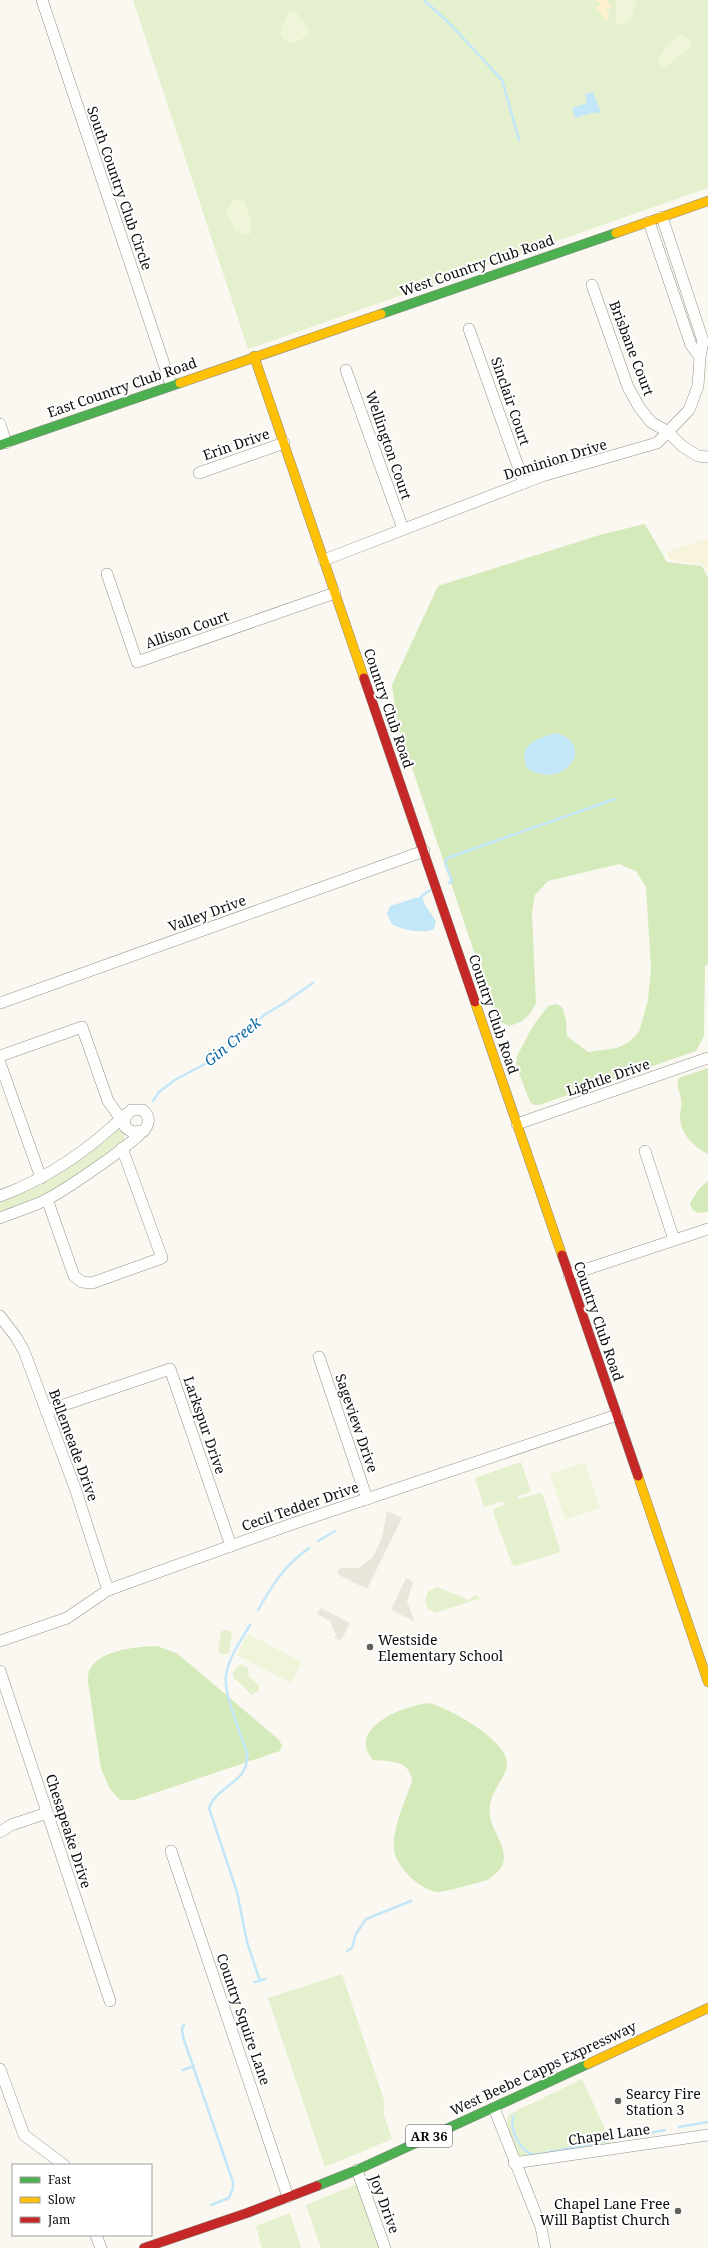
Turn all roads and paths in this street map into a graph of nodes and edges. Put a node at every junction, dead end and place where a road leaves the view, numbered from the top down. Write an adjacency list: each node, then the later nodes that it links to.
1 (42, 0): 10 (street, South Country Club Circle)
2 (708, 200): 3 (street, West Country Club Road)
3 (662, 217): 4 (street, West Country Club Road); 8 (street, Dominion Drive)
4 (645, 223): 7 (street, West Country Club Road); 8 (street)
5 (592, 285): 12 (street, Brisbane Court)
6 (469, 329): 17 (street, Sinclair Court)
7 (254, 356): 10 (street, East Country Club Road); 13 (street, Country Club Road)
8 (700, 357): 12 (street, Dominion Drive)
9 (346, 370): 18 (street, Wellington Court)
10 (171, 385): 14 (street, East Country Club Road)
11 (0, 424): 14 (street)
12 (668, 432): 15 (street, Brisbane Court); 17 (street, Dominion Drive)
13 (284, 443): 16 (street, Erin Drive); 19 (street, Country Club Road)
14 (3, 444)
15 (708, 457)
16 (198, 473)
17 (524, 483): 18 (street, Dominion Drive)
18 (403, 530): 19 (street, Dominion Drive)
19 (324, 560): 21 (street, Country Club Road)
20 (107, 574): 21 (street, Allison Court)
21 (335, 594): 22 (street, Country Club Road)
22 (424, 851): 23 (street, Valley Drive); 28 (street, Country Club Road)
23 (0, 1004)
24 (0, 1056): 27 (street)
25 (708, 1058): 28 (street, Lightle Drive)
26 (0, 1063): 32 (street)
27 (124, 1115): 29 (street); 29 (street); 32 (street)
28 (517, 1124): 38 (street, Country Club Road)
29 (144, 1131): 30 (street)
30 (122, 1148): 34 (street); 34 (street)
31 (644, 1150): 37 (street)
32 (41, 1178): 33 (street)
33 (0, 1196)
34 (47, 1200): 35 (street)
35 (0, 1218)
36 (708, 1229): 37 (street)
37 (674, 1240): 38 (street)
38 (569, 1275): 42 (street, Country Club Road)
39 (0, 1316): 41 (street, Bellemeade Drive)
40 (319, 1357): 43 (street, Sageview Drive)
41 (46, 1411): 44 (street, Larkspur Drive); 45 (street, Bellemeade Drive)
42 (617, 1415): 43 (street, Cecil Tedder Drive); 48 (street, Country Club Road)
43 (367, 1499): 44 (street, Cecil Tedder Drive)
44 (230, 1546): 45 (street, Cecil Tedder Drive)
45 (108, 1590): 46 (street, Cecil Tedder Drive)
46 (0, 1641)
47 (0, 1671): 49 (street, Chesapeake Drive)
48 (708, 1682)
49 (47, 1813): 50 (street); 52 (street, Chesapeake Drive)
50 (0, 1832)
51 (171, 1851): 60 (street, Country Squire Lane)
52 (110, 2001)
53 (708, 2008): 55 (street, West Beebe Capps Expressway / AR 36)
54 (0, 2069): 58 (street)
55 (494, 2108): 57 (street); 59 (street, West Beebe Capps Expressway / AR 36)
56 (708, 2135): 57 (street, Chapel Lane)
57 (514, 2163): 65 (street)
58 (63, 2164)
59 (357, 2170): 60 (street, West Beebe Capps Expressway / AR 36); 64 (street, Joy Drive)
60 (288, 2197): 63 (street, West Beebe Capps Expressway / AR 36)
61 (96, 2236): 62 (street)
62 (101, 2248)
63 (144, 2248)
64 (385, 2248)
65 (545, 2248)

